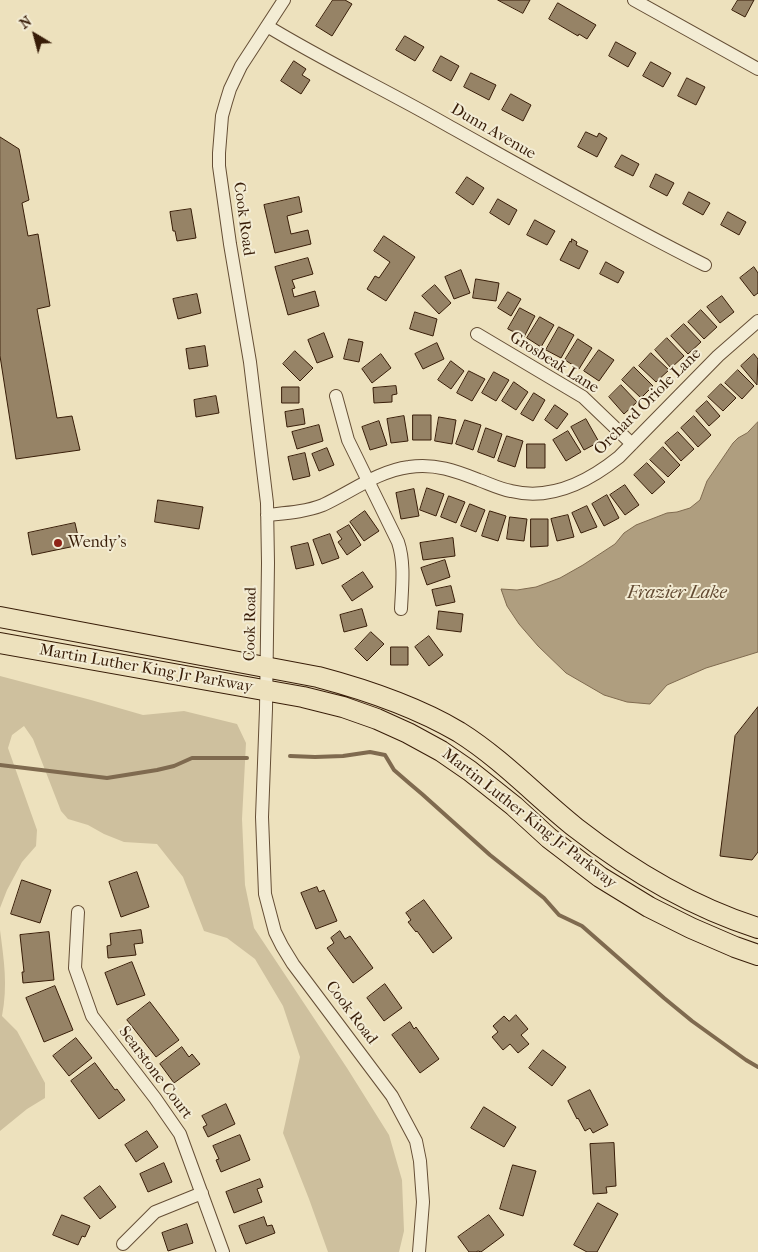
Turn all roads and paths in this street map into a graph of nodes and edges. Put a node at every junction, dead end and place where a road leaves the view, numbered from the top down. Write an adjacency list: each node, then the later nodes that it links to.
1 (284, 0): 3 (street, Cook Road)
2 (634, 0): 4 (street)
3 (267, 26): 5 (street, Dunn Avenue); 11 (street, Cook Road)
4 (758, 69)
5 (705, 265)
6 (758, 321): 9 (street, Orchard Oriole Lane)
7 (477, 334): 9 (street, Grosbeak Lane)
8 (336, 396): 10 (street)
9 (632, 444): 10 (street, Orchard Oriole Lane)
10 (368, 482): 11 (street, Orchard Oriole Lane); 12 (street)
11 (267, 515): 15 (street, Cook Road)
12 (401, 609)
13 (0, 617): 15 (main road, Martin Luther King Jr Parkway)
14 (0, 643): 16 (main road, Martin Luther King Jr Parkway)
15 (267, 668): 16 (street, Cook Road); 18 (main road, Martin Luther King Jr Parkway)
16 (266, 691): 19 (main road, Martin Luther King Jr Parkway); 23 (street, Cook Road)
17 (78, 912): 20 (street, Searstone Court)
18 (758, 928)
19 (758, 955)
20 (202, 1193): 21 (street); 22 (street, Searstone Court)
21 (123, 1244)
22 (223, 1252)
23 (419, 1252)

